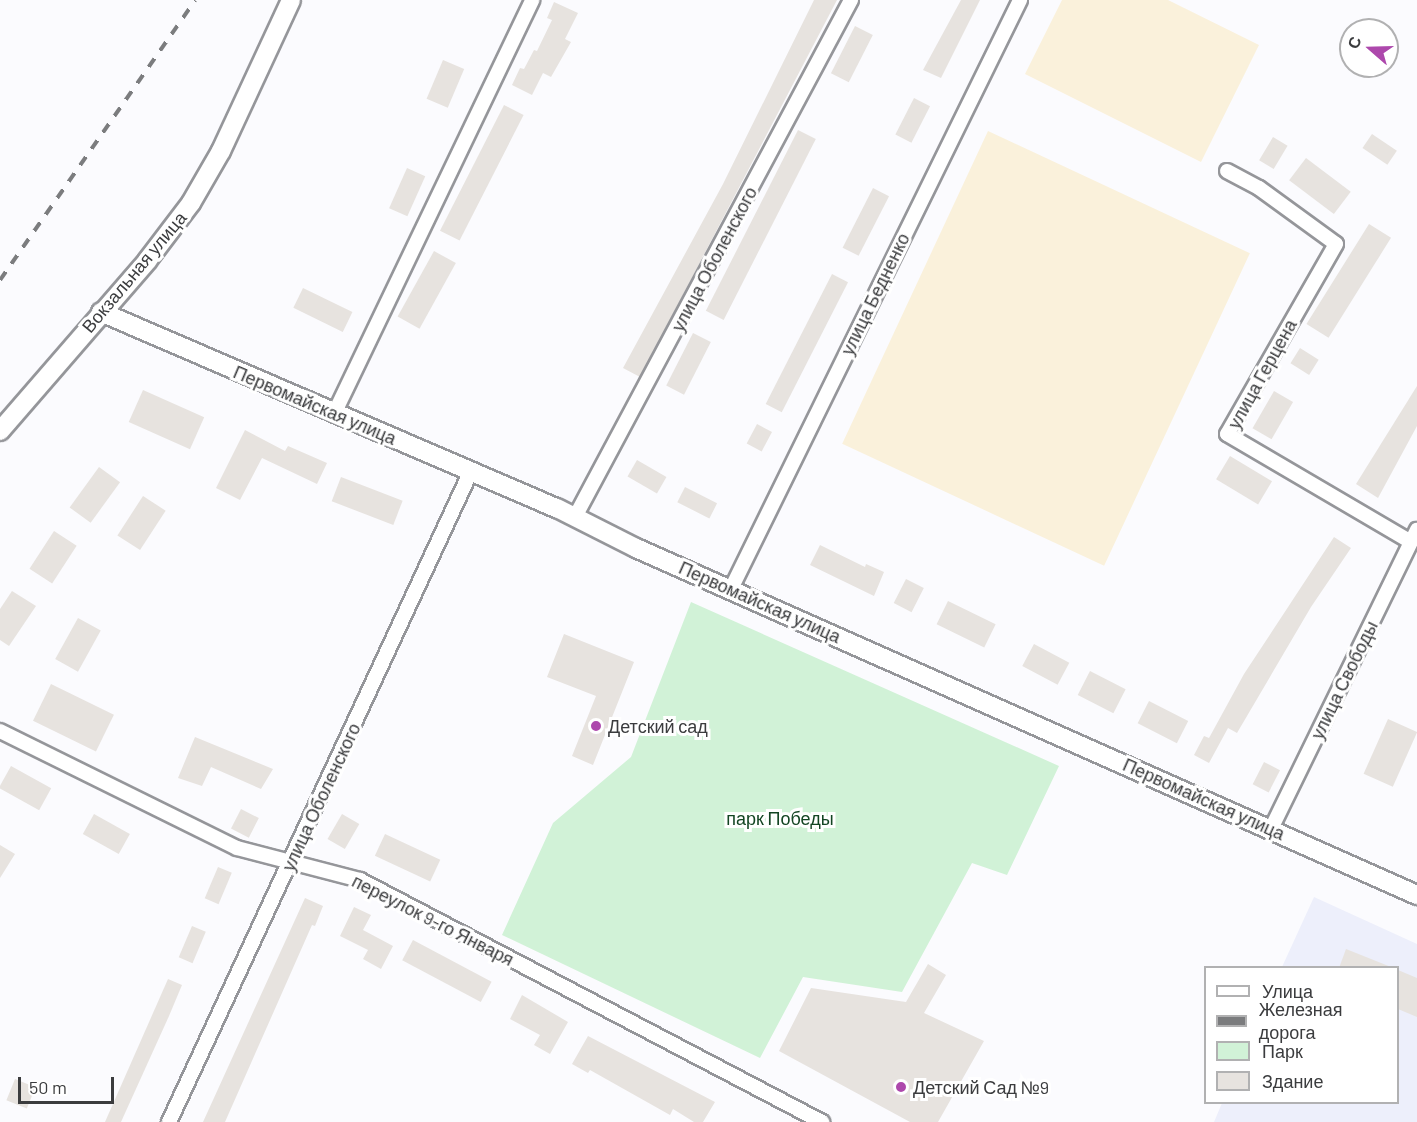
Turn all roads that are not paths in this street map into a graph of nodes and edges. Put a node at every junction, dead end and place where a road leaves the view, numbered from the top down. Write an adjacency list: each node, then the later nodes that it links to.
1 (291, 0): 6 (main road, Вокзальная улица)
2 (532, 0): 7 (street)
3 (850, 0): 10 (street, улица Оболенского)
4 (1020, 0): 12 (street, улица Бедненко)
5 (1227, 171): 11 (street, улица Герцена)
6 (101, 312): 7 (main road, Первомайская улица); 8 (main road, Вокзальная улица)
7 (334, 414): 9 (main road, Первомайская улица)
8 (0, 431)
9 (471, 471): 10 (main road, Первомайская улица); 15 (street, улица Оболенского)
10 (575, 517): 12 (main road, Первомайская улица)
11 (1414, 536): 14 (street, улица Свободы)
12 (731, 589): 14 (main road, Первомайская улица)
13 (0, 731): 15 (street, переулок 9-го Января)
14 (1271, 829): 16 (main road, Первомайская улица)
15 (292, 862): 17 (street, переулок 9-го Января); 18 (street, улица Оболенского)
16 (1417, 895)
17 (815, 1120)
18 (169, 1122)

